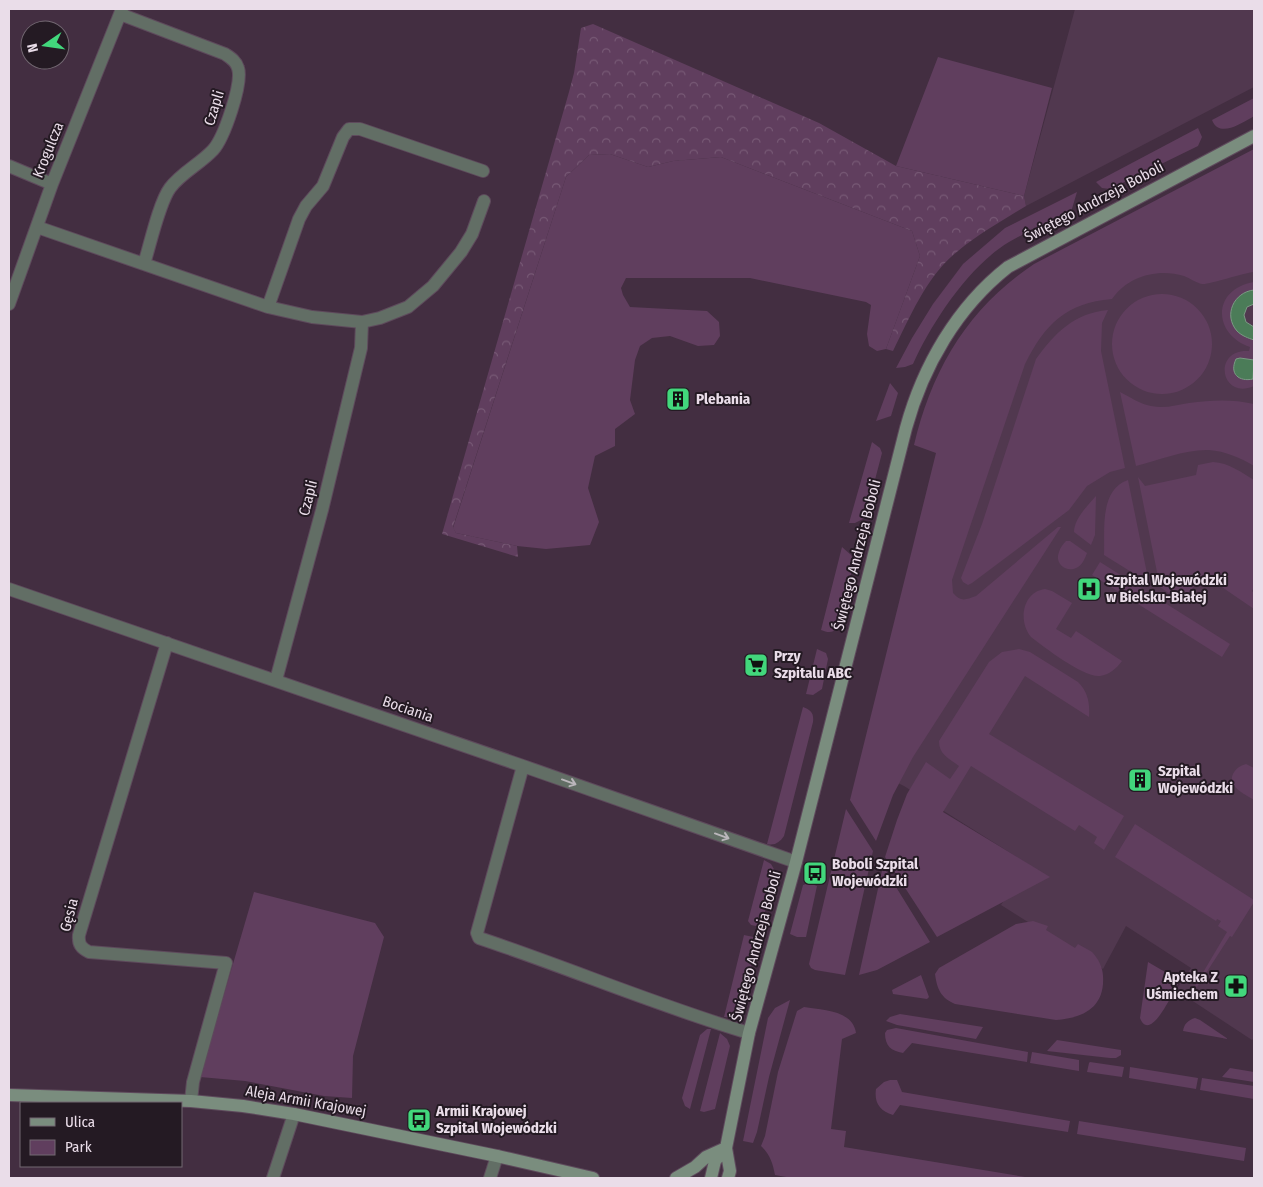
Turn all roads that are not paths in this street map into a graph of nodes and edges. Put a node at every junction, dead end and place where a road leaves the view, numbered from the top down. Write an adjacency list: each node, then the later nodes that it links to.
1 (121, 11): 5 (street, Krogulcza); 8 (street, Czapli)
2 (1254, 136): 16 (street, Świętego Andrzeja Boboli)
3 (9, 166): 5 (street)
4 (483, 171): 10 (street)
5 (52, 184): 7 (street, Krogulcza)
6 (484, 201): 11 (street)
7 (37, 226): 8 (street); 9 (street, Krogulcza)
8 (144, 264): 10 (street)
9 (9, 304)
10 (268, 307): 11 (street)
11 (362, 322): 14 (street, Czapli)
12 (9, 589): 13 (street, Bociania)
13 (167, 643): 14 (street, Bociania); 19 (street, Gęsia)
14 (276, 680): 15 (street, Bociania)
15 (523, 766): 16 (street, Bociania, one-way to 16); 17 (street)
16 (796, 862): 17 (street, Świętego Andrzeja Boboli)
17 (749, 1033): 21 (street, Świętego Andrzeja Boboli)
18 (9, 1095): 19 (street, Aleja Armii Krajowej)
19 (191, 1101): 20 (street, Aleja Armii Krajowej)
20 (294, 1114): 22 (street, Aleja Armii Krajowej); 23 (street)
21 (726, 1148): 26 (street); 27 (street, Świętego Andrzeja Boboli); 28 (street, Świętego Andrzeja Boboli)
22 (497, 1156): 24 (street); 25 (street, Aleja Armii Krajowej)
23 (274, 1178)
24 (490, 1178)
25 (593, 1178)
26 (676, 1178)
27 (711, 1178)
28 (728, 1178)

